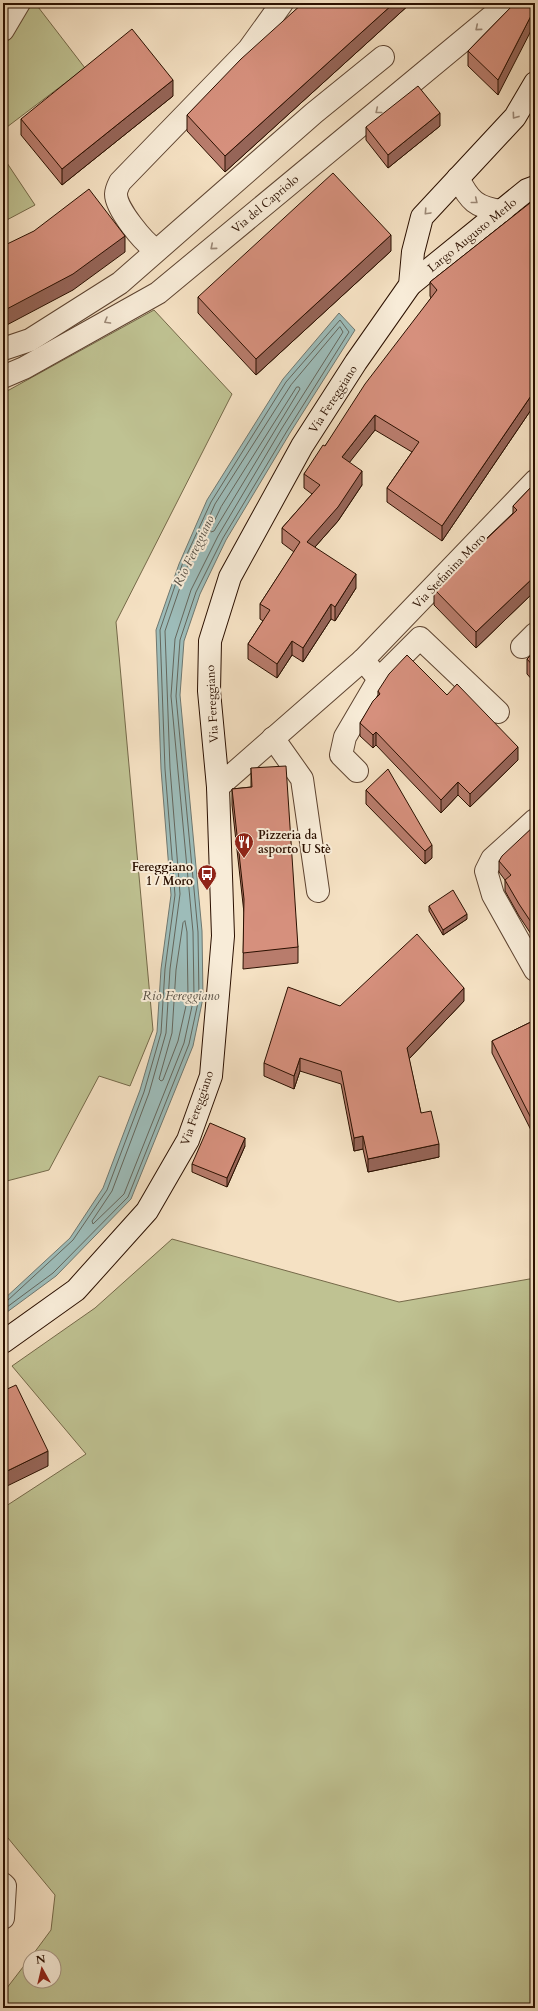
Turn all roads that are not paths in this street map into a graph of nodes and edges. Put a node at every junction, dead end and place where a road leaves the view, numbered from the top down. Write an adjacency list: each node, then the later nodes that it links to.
1 (19, 3): 4 (street)
2 (282, 3): 10 (street)
3 (508, 3): 13 (street, Via del Capriolo, one-way to 13)
4 (3, 30)
5 (382, 57): 10 (street)
6 (535, 83): 7 (street, Via Fereggiano, one-way to 7)
7 (458, 178): 9 (street, one-way to 9); 11 (street, Via Fereggiano, one-way to 11)
8 (535, 187): 9 (street, Largo Augusto Merlo)
9 (502, 211): 11 (street, Largo Augusto Merlo)
10 (156, 250): 12 (street)
11 (410, 285): 20 (street, Via Fereggiano)
12 (3, 349)
13 (3, 377)
14 (535, 481): 15 (street, Via Stefanina Moro)
15 (363, 660): 16 (street); 18 (street, Via Stefanina Moro)
16 (379, 679): 17 (street); 19 (street)
17 (498, 712)
18 (273, 738): 20 (street, Via Stefanina Moro); 22 (street)
19 (357, 771)
20 (218, 787): 24 (street, Via Fereggiano)
21 (535, 820): 23 (street)
22 (318, 891)
23 (535, 970)
24 (3, 1342)
25 (3, 1884): 26 (street)
26 (3, 1918)

